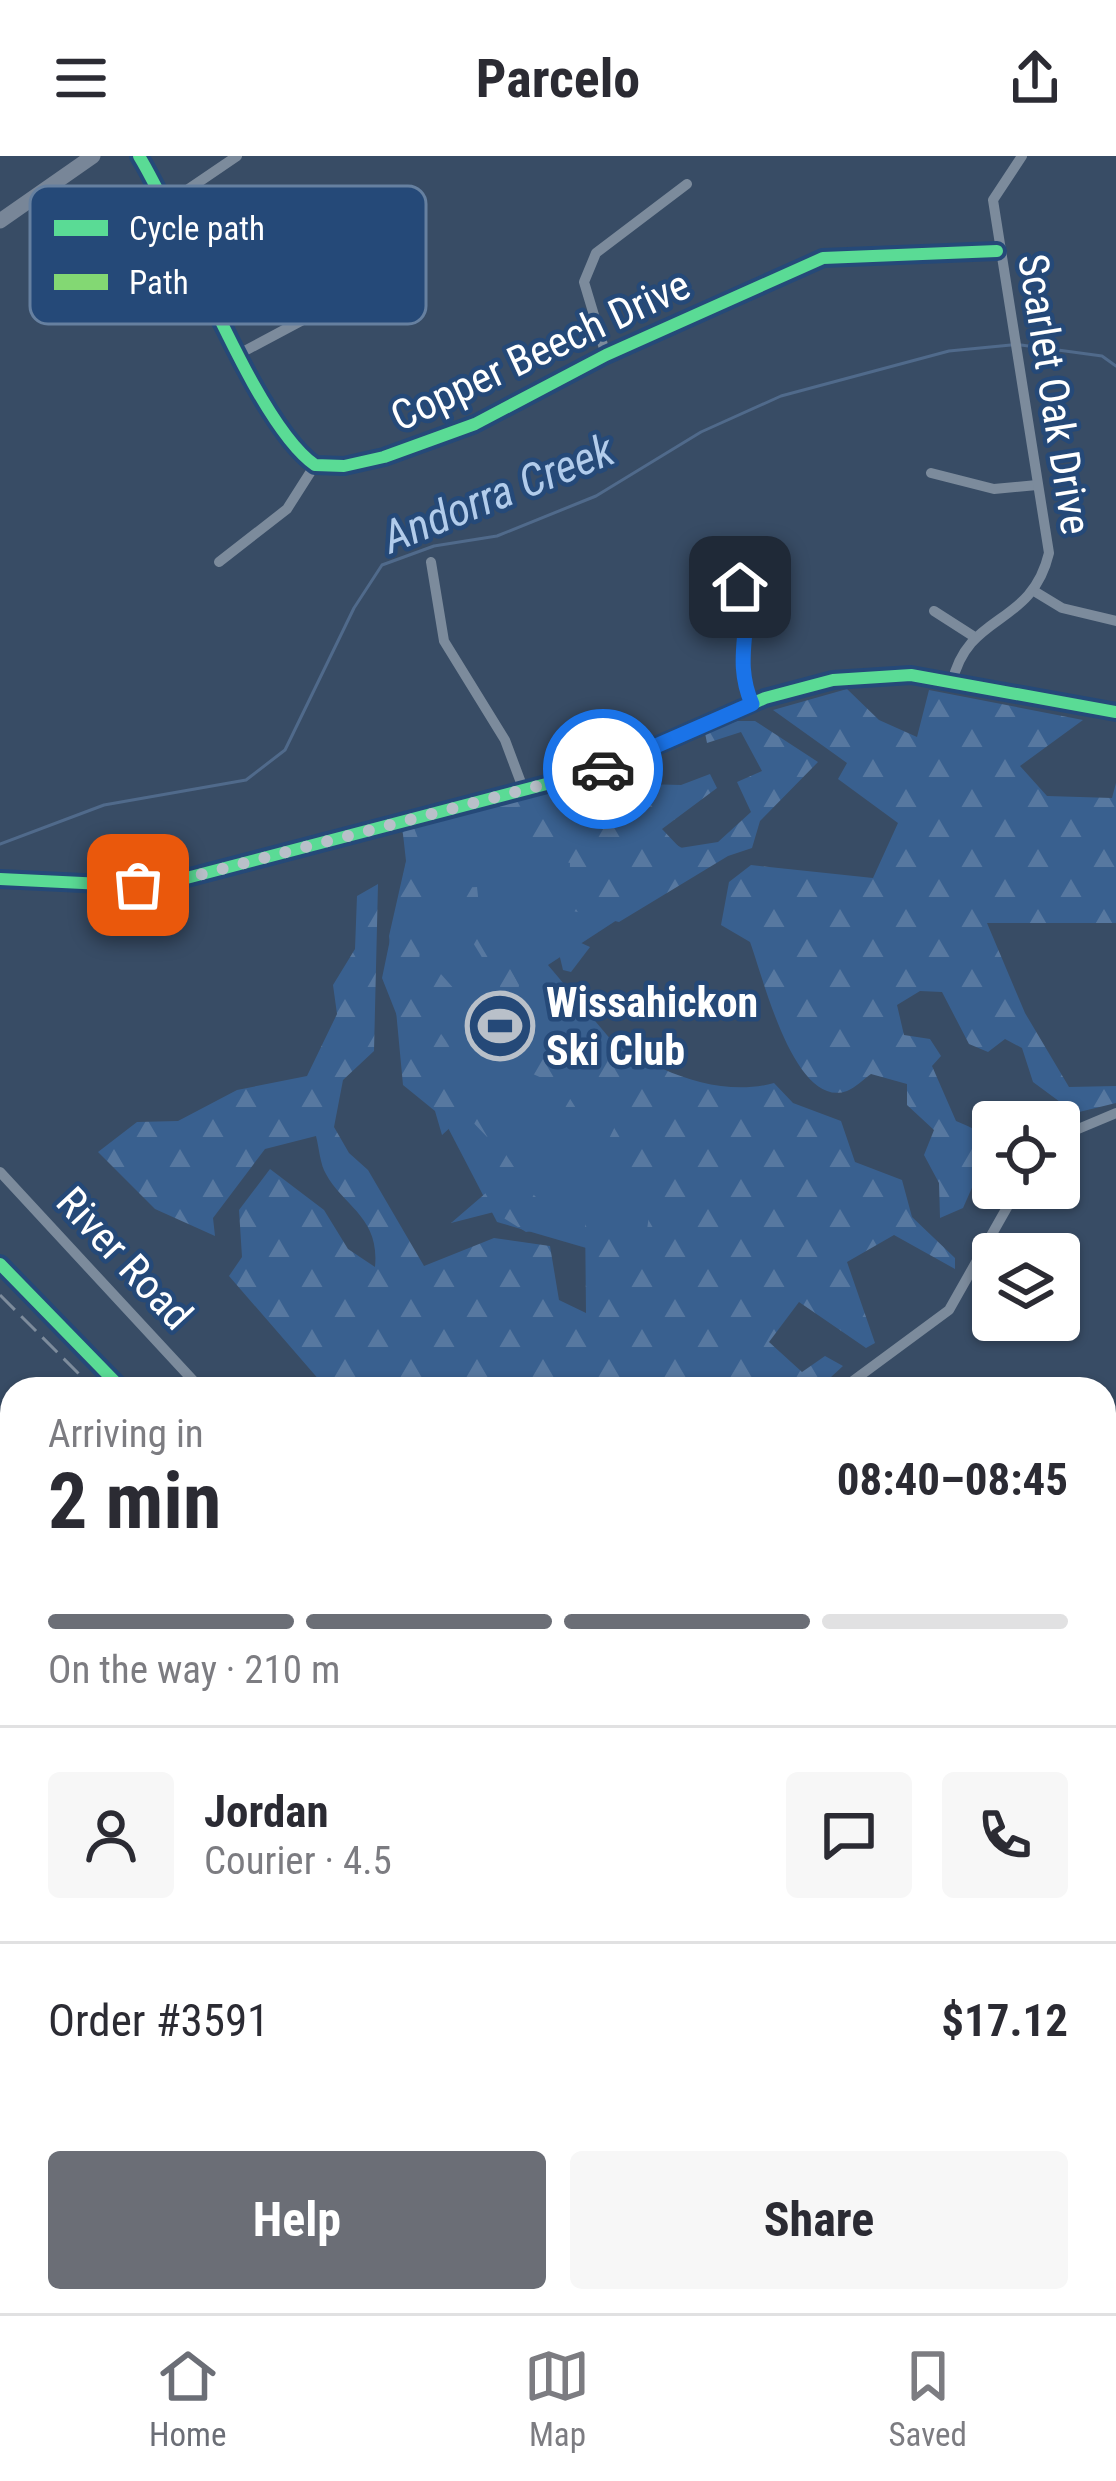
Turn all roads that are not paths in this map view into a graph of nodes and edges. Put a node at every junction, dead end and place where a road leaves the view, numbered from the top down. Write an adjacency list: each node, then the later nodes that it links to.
1 (92, 156): 6 (main road)
2 (139, 156): 7 (street)
3 (237, 156): 8 (street)
4 (1022, 156): 11 (street, Scarlet Oak Drive)
5 (687, 184): 15 (street)
6 (50, 186)
7 (158, 186)
8 (193, 186)
9 (30, 200): 10 (main road)
10 (0, 221)
11 (998, 251): 15 (street, Copper Beech Drive); 18 (street, Scarlet Oak Drive)
12 (225, 324): 14 (street)
13 (295, 324): 14 (street)
14 (239, 354): 16 (street)
15 (606, 355): 16 (street, Copper Beech Drive)
16 (315, 465): 19 (street)
17 (931, 473): 18 (street)
18 (1037, 485): 22 (street, Scarlet Oak Drive)
19 (219, 562)
20 (431, 562): 29 (street)
21 (722, 569): 27 (street)
22 (1034, 591): 24 (street); 25 (street, Scarlet Oak Drive)
23 (934, 611): 25 (street)
24 (1116, 621)
25 (974, 635): 26 (street)
26 (952, 682): 27 (street); 28 (street)
27 (752, 704): 29 (street)
28 (1116, 712)
29 (523, 788): 30 (street)
30 (0, 879)
31 (1116, 1113): 32 (street)
32 (1080, 1128)
33 (0, 1172): 35 (street, River Road)
34 (1006, 1209): 36 (street)
35 (190, 1377)
36 (858, 1377)

